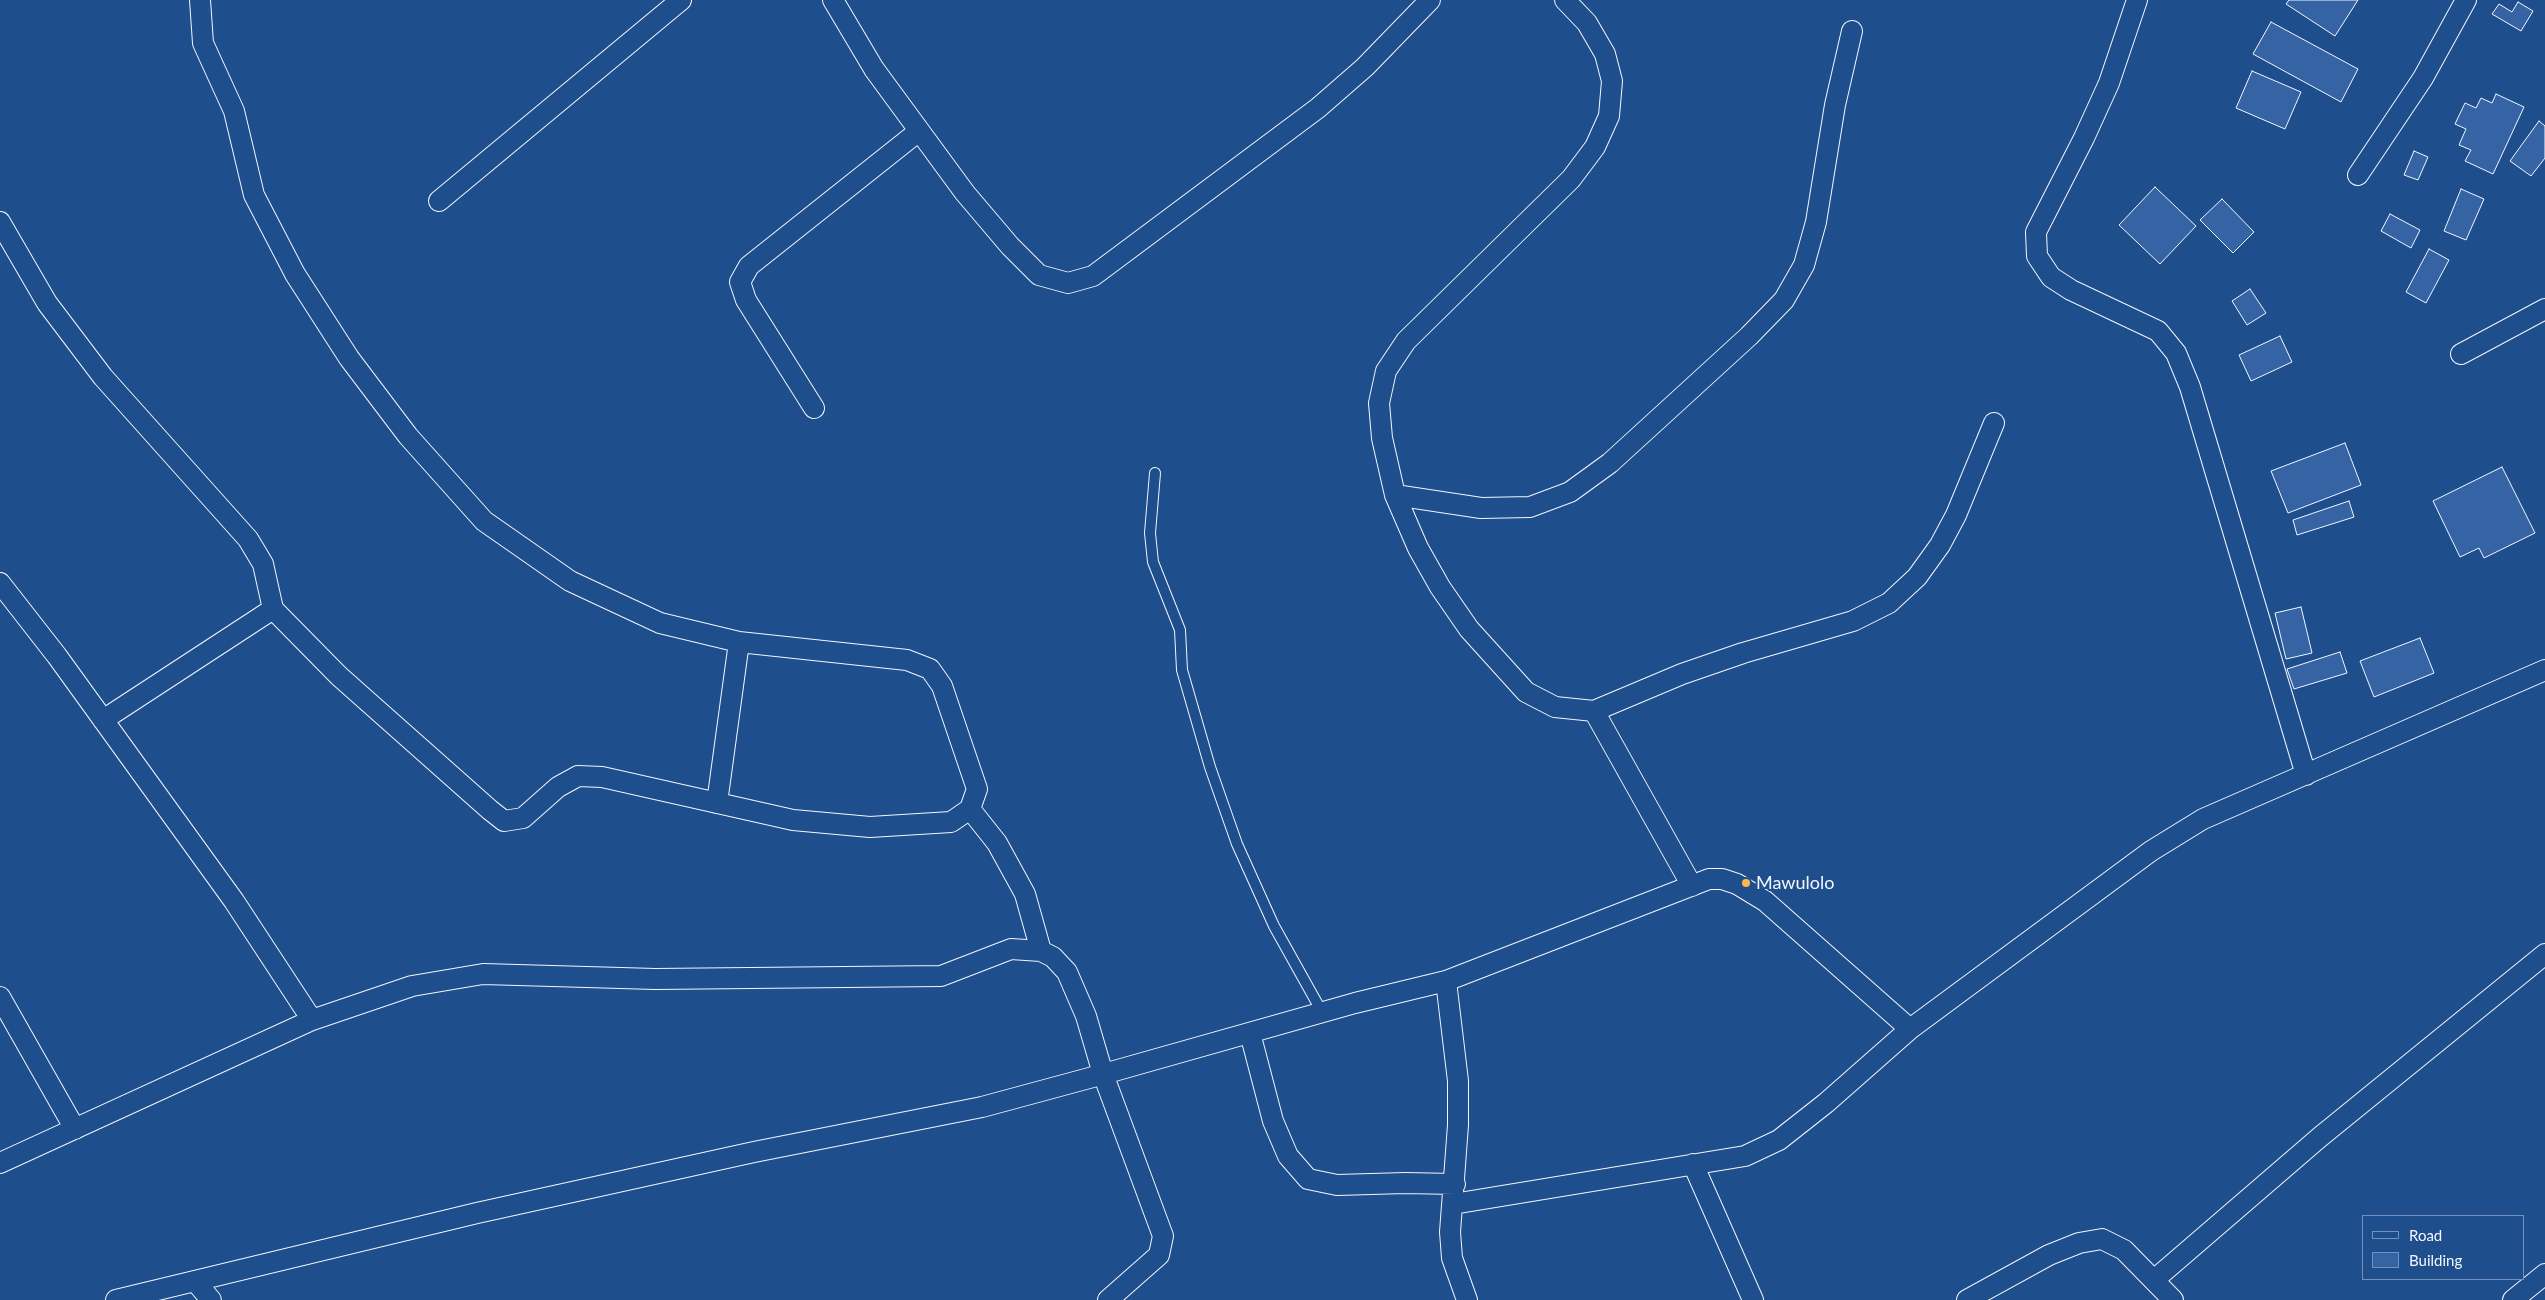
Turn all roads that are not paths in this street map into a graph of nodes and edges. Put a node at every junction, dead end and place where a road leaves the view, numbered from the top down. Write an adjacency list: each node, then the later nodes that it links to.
1 (200, 0): 21 (street)
2 (681, 0): 11 (street)
3 (833, 0): 9 (street)
4 (1430, 0): 9 (street)
5 (1565, 0): 18 (street)
6 (2137, 0): 25 (street)
7 (2466, 0): 10 (street)
8 (1852, 31): 18 (street)
9 (919, 131): 15 (street)
10 (2358, 175)
11 (439, 201)
12 (0, 222): 20 (street)
13 (2545, 310): 14 (street)
14 (2461, 354)
15 (814, 408)
16 (1994, 423): 23 (street)
17 (1155, 472): 33 (lane)
18 (1395, 495): 23 (street)
19 (0, 583): 24 (street)
20 (273, 609): 24 (street); 26 (street)
21 (740, 642): 26 (street); 27 (street)
22 (2545, 670): 25 (street)
23 (1594, 711): 28 (street)
24 (103, 720): 34 (street)
25 (2306, 775): 35 (street)
26 (717, 803): 27 (street)
27 (970, 809): 29 (street)
28 (1692, 886): 31 (street); 35 (street)
29 (1041, 951): 34 (street); 37 (street)
30 (2545, 954): 44 (street)
31 (1446, 980): 33 (street); 41 (street)
32 (0, 996): 38 (street)
33 (1322, 1012): 36 (street)
34 (312, 1020): 38 (street)
35 (1910, 1029): 40 (street)
36 (1250, 1033): 37 (street); 41 (street)
37 (1104, 1074): 45 (street); 48 (street)
38 (75, 1129): 39 (street)
39 (0, 1163)
40 (1693, 1164): 42 (street); 50 (street)
41 (1455, 1184): 42 (street)
42 (1453, 1204): 49 (street)
43 (2545, 1274): 53 (street)
44 (2154, 1280): 51 (street); 52 (street)
45 (196, 1281): 46 (street); 47 (street)
46 (116, 1300)
47 (211, 1300)
48 (1108, 1300)
49 (1467, 1300)
50 (1753, 1300)
51 (1967, 1300)
52 (2173, 1300)
53 (2513, 1300)

